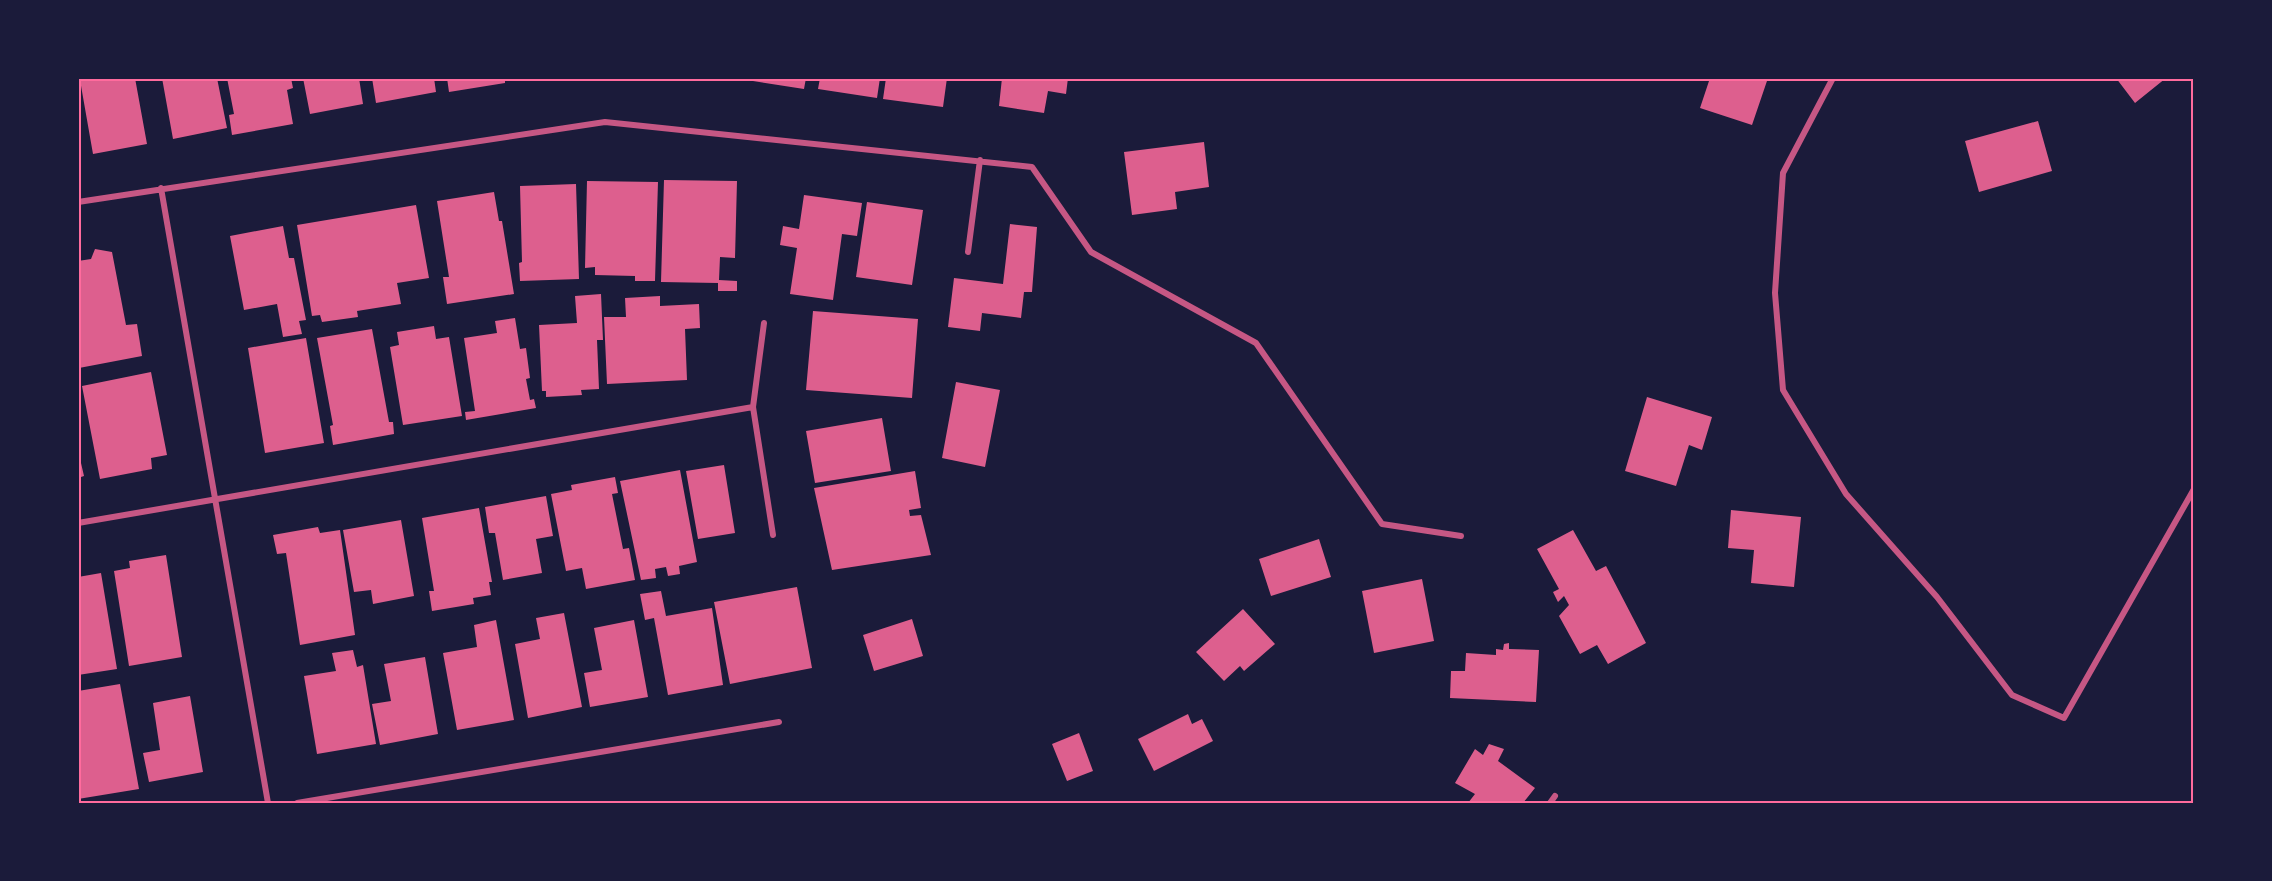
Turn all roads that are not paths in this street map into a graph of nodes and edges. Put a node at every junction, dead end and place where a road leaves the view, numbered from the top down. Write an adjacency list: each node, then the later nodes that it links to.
1 (1833, 78): 8 (street)
2 (980, 160): 3 (street); 5 (street); 12 (street)
3 (161, 188): 4 (street); 9 (street)
4 (78, 202)
5 (968, 252)
6 (764, 323): 7 (street)
7 (753, 407): 9 (street); 11 (street)
8 (2194, 489)
9 (214, 499): 10 (street); 15 (street)
10 (78, 523)
11 (773, 536)
12 (1461, 536)
13 (779, 722): 16 (street)
14 (1555, 796): 17 (street)
15 (268, 803)
16 (297, 803)
17 (1550, 803)

